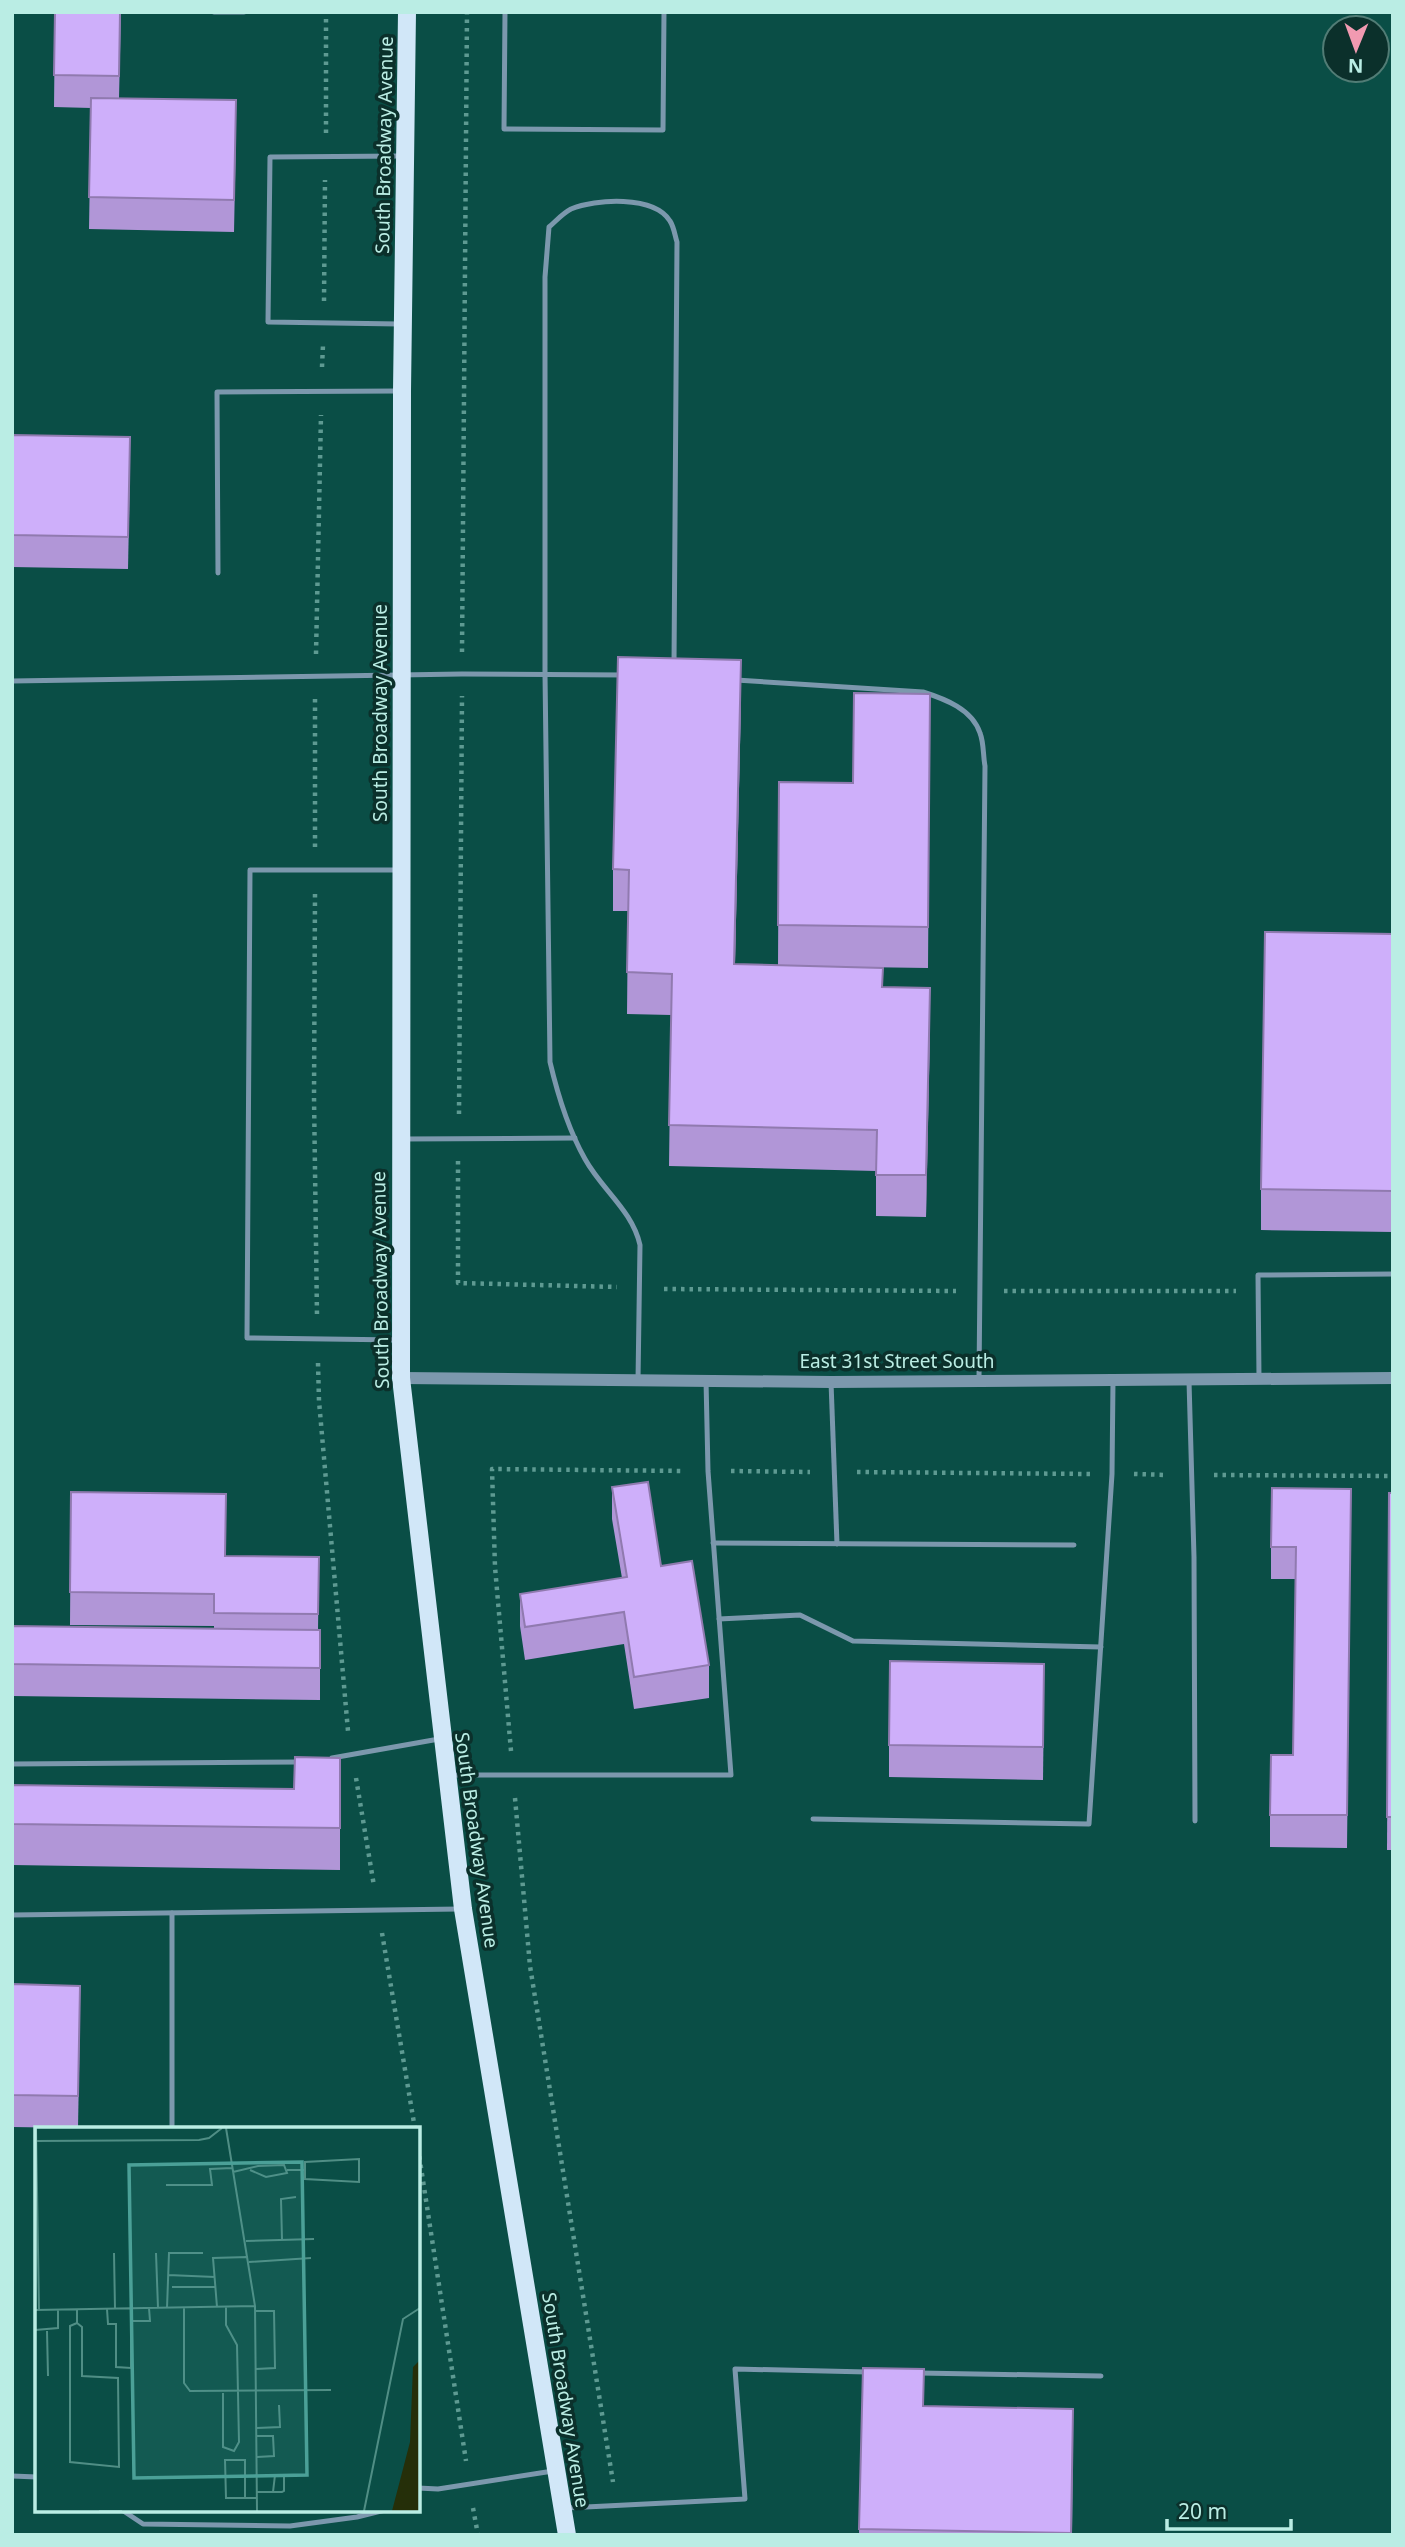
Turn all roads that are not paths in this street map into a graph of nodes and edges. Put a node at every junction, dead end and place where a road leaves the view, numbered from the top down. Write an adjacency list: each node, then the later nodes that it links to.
1 (214, 12): 2 (lane)
2 (244, 12)
3 (407, 12): 6 (main road, South Broadway Avenue)
4 (505, 12): 5 (lane)
5 (664, 12)
6 (404, 156): 7 (main road, South Broadway Avenue); 7 (lane)
7 (402, 324): 8 (main road, South Broadway Avenue)
8 (401, 391): 9 (lane); 11 (main road, South Broadway Avenue)
9 (218, 573)
10 (545, 674): 11 (lane); 12 (lane); 13 (lane); 17 (lane)
11 (401, 675): 15 (lane); 16 (main road, South Broadway Avenue)
12 (635, 676)
13 (674, 676)
14 (733, 680): 26 (lane)
15 (12, 681)
16 (401, 870): 18 (main road, South Broadway Avenue); 20 (lane)
17 (575, 1138): 18 (lane); 28 (lane)
18 (400, 1139): 20 (main road, South Broadway Avenue)
19 (1393, 1274): 24 (lane)
20 (401, 1340): 21 (main road, South Broadway Avenue)
21 (401, 1378): 28 (street, East 31st Street South); 35 (main road, South Broadway Avenue)
22 (1113, 1378): 23 (street, East 31st Street South); 26 (street, East 31st Street South); 34 (lane)
23 (1189, 1378): 24 (street, East 31st Street South); 41 (lane)
24 (1259, 1378): 25 (street, East 31st Street South)
25 (1393, 1378)
26 (979, 1379): 29 (street, East 31st Street South)
27 (706, 1380): 28 (street, East 31st Street South); 29 (street, East 31st Street South); 30 (lane)
28 (638, 1381)
29 (831, 1382): 31 (lane)
30 (713, 1543): 31 (lane); 33 (lane)
31 (837, 1544): 32 (lane)
32 (1074, 1545)
33 (719, 1619): 34 (lane); 39 (lane)
34 (1101, 1647): 40 (lane)
35 (442, 1738): 36 (lane); 39 (main road, South Broadway Avenue)
36 (326, 1759)
37 (313, 1762): 38 (lane)
38 (12, 1764)
39 (447, 1775): 42 (main road, South Broadway Avenue)
40 (813, 1819)
41 (1195, 1821)
42 (463, 1909): 43 (lane); 49 (main road, South Broadway Avenue)
43 (172, 1913): 44 (lane); 45 (lane)
44 (12, 1916)
45 (172, 2127)
46 (870, 2372): 53 (lane)
47 (911, 2372): 48 (lane)
48 (1101, 2376)
49 (556, 2470): 52 (lane); 53 (main road, South Broadway Avenue)
50 (12, 2476): 51 (lane)
51 (35, 2477)
52 (420, 2490)
53 (563, 2508): 56 (main road, South Broadway Avenue)
54 (125, 2512): 55 (lane)
55 (377, 2512)
56 (567, 2535)

